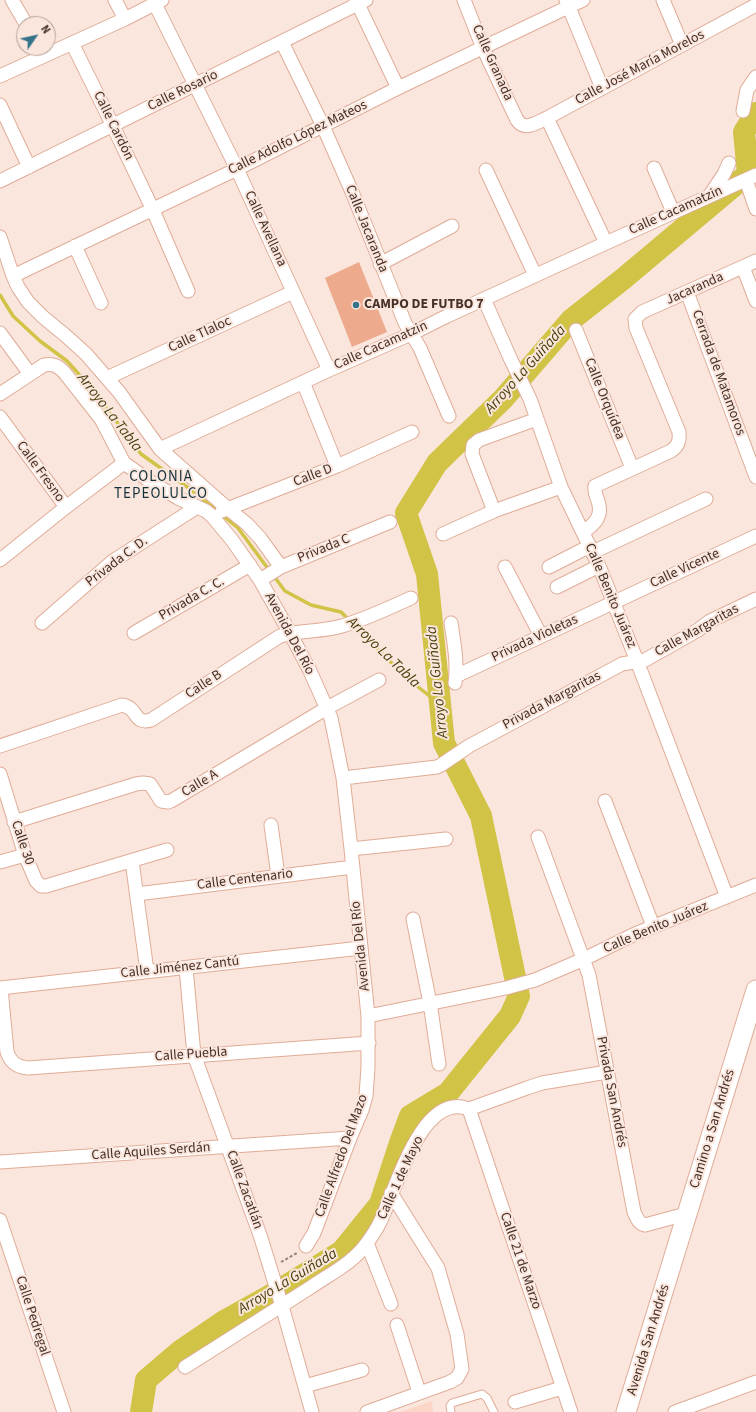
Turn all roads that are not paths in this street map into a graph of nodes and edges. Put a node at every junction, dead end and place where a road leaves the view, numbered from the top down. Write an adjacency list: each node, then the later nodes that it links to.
1 (12, 0): 10 (street)
2 (116, 0): 11 (street)
3 (464, 0): 16 (street, Calle Granada)
4 (583, 0): 8 (street, Calle Adolfo López Mateos)
5 (663, 0): 14 (street)
6 (360, 1): 12 (street, Calle Rosario); 21 (street)
7 (159, 2): 11 (street); 20 (street, Calle Avellana)
8 (567, 3): 16 (street, Calle Adolfo López Mateos); 22 (street)
9 (756, 5): 14 (street, Calle José María Morelos)
10 (21, 16)
11 (125, 19): 13 (street)
12 (282, 42): 20 (street, Calle Rosario); 28 (street, Calle Jacaranda)
13 (72, 43): 15 (street); 27 (street, Calle Cardón)
14 (682, 45): 22 (street, Calle José María Morelos)
15 (56, 48)
16 (483, 48): 21 (street, Calle Adolfo López Mateos); 26 (street, Calle Granada)
17 (34, 56): 18 (street)
18 (0, 76)
19 (756, 77): 24 (street)
20 (195, 85): 27 (street, Calle Rosario); 32 (street, Calle Avellana)
21 (398, 88): 28 (street, Calle Adolfo López Mateos)
22 (602, 88): 25 (street, Calle José María Morelos)
23 (0, 105): 30 (street)
24 (743, 111)
25 (547, 118): 26 (street, Calle José María Morelos); 42 (street)
26 (522, 125)
27 (113, 126): 30 (street, Calle Rosario); 37 (street, Calle Cardón)
28 (323, 126): 32 (street, Calle Adolfo López Mateos); 45 (street, Calle Jacaranda)
29 (729, 163): 36 (street)
30 (29, 167): 35 (street, Calle Rosario)
31 (654, 168): 39 (street)
32 (237, 169): 37 (street, Calle Adolfo López Mateos); 50 (street, Calle Avellana)
33 (486, 170): 47 (street)
34 (748, 179): 36 (street, Calle Cacamatzin); 38 (street)
35 (0, 181)
36 (712, 194): 39 (street, Calle Cacamatzin)
37 (152, 208): 43 (street, Calle Adolfo López Mateos); 49 (street, Calle Cardón)
38 (756, 209)
39 (673, 212): 42 (street, Calle Cacamatzin)
40 (452, 226): 45 (street)
41 (0, 237): 48 (street)
42 (606, 243): 47 (street, Calle Cacamatzin)
43 (74, 246): 48 (street, Calle Adolfo López Mateos); 54 (street)
44 (756, 260): 46 (street, Jacaranda)
45 (380, 264): 57 (street, Calle Jacaranda)
46 (744, 267): 51 (street, Jacaranda); 53 (street)
47 (535, 275): 52 (street, Calle Cacamatzin)
48 (13, 276): 60 (street)
49 (188, 291)
50 (293, 292): 58 (street, Calle Avellana); 60 (street, Calle Tlaloc)
51 (688, 292): 70 (street, Jacaranda); 71 (street, Cerrada de Matamoros)
52 (484, 299): 57 (street, Calle Cacamatzin); 65 (street, Calle Benito Juárez)
53 (756, 300)
54 (101, 302)
55 (576, 330): 70 (street, Calle Orquídea)
56 (0, 333): 59 (street)
57 (412, 334): 58 (street, Calle Cacamatzin); 63 (street, Calle Jacaranda)
58 (329, 370): 61 (street, Calle Cacamatzin)
59 (30, 374): 62 (street, Avenida Del Río); 68 (street, Avenida Del Río)
60 (107, 378): 67 (street)
61 (303, 382): 67 (street, Calle Cacamatzin); 69 (street)
62 (0, 394)
63 (449, 416)
64 (0, 417): 74 (street, Calle Fresno)
65 (537, 419): 72 (street, Calle Benito Juárez); 76 (street)
66 (412, 432): 69 (street, Calle D)
67 (160, 449): 77 (street)
68 (124, 463): 74 (street); 75 (street, Avenida Del Río)
69 (337, 466): 77 (street, Calle D)
70 (632, 468): 79 (street)
71 (756, 477)
72 (561, 487): 76 (street); 79 (street, Calle Benito Juárez)
73 (706, 499): 82 (street)
74 (66, 507): 83 (street)
75 (197, 507): 77 (street, Avenida Del Río); 93 (street, Privada C. D.)
76 (494, 511): 80 (street)
77 (220, 512): 84 (street, Avenida Del Río); 88 (street)
78 (390, 522): 88 (street, Privada C)
79 (582, 532): 82 (street, Calle Benito Juárez)
80 (443, 534)
81 (756, 536): 92 (street, Calle Vicente)
82 (592, 549): 85 (street, Calle Benito Juárez); 87 (street)
83 (0, 559)
84 (250, 565): 88 (street, Avenida Del Río); 95 (street, Privada C. C.)
85 (599, 566): 89 (street); 92 (street, Calle Benito Juárez)
86 (505, 567): 97 (street)
87 (549, 567)
88 (271, 573): 96 (street, Avenida Del Río)
89 (557, 587)
90 (411, 598): 96 (street, Calle B)
91 (756, 599): 98 (street, Calle Margaritas)
92 (613, 602): 97 (street, Privada Violetas); 98 (street, Calle Benito Juárez)
93 (42, 623)
94 (451, 623): 97 (street, Privada Violetas)
95 (134, 633)
96 (290, 633): 100 (street, Avenida Del Río); 101 (street, Calle B)
97 (541, 636)
98 (637, 661): 103 (street, Privada Margaritas); 118 (street, Calle Benito Juárez)
99 (379, 680): 100 (street, Calle A)
100 (327, 708): 103 (street, Avenida Del Río); 105 (street, Calle A)
101 (0, 746)
102 (0, 774): 105 (street, Calle 30)
103 (343, 778): 109 (street, Avenida Del Río)
104 (605, 802): 120 (street)
105 (14, 822): 111 (street, Calle 30)
106 (271, 825): 115 (street)
107 (538, 837): 122 (street, Privada San Andrés)
108 (446, 839): 109 (street)
109 (351, 849): 114 (street, Avenida Del Río)
110 (167, 850): 112 (street)
111 (25, 855): 112 (street, Calle 30); 113 (street)
112 (132, 861): 117 (street)
113 (0, 862)
114 (353, 866): 115 (street, Calle Centenario); 121 (street, Avenida Del Río)
115 (278, 876): 117 (street, Calle Centenario)
116 (756, 886): 118 (street, Calle Benito Juárez)
117 (137, 894): 124 (street)
118 (728, 897): 120 (street, Calle Benito Juárez)
119 (413, 919): 127 (street)
120 (654, 926): 122 (street, Calle Benito Juárez)
121 (360, 948): 123 (street, Calle Jiménez Cantú); 128 (street, Avenida Del Río)
122 (584, 959): 127 (street, Calle Benito Juárez); 132 (street, Privada San Andrés)
123 (186, 968): 124 (street, Calle Jiménez Cantú); 130 (street, Calle Zacatlán)
124 (147, 971): 125 (street, Calle Jiménez Cantú)
125 (0, 988): 130 (street, Calle Puebla)
126 (756, 990): 138 (main road, Camino a San Andrés)
127 (430, 1003): 128 (street); 131 (street)
128 (368, 1016): 129 (street, Calle Alfredo Del Mazo)
129 (369, 1042): 130 (street, Calle Puebla); 134 (street, Calle Alfredo Del Mazo)
130 (194, 1055): 135 (street, Calle Zacatlán)
131 (438, 1064)
132 (607, 1072): 133 (street, Calle 1 de Mayo); 138 (street, Privada San Andrés)
133 (469, 1109): 137 (street, Calle 1 de Mayo); 150 (street, Calle 21 de Marzo)
134 (350, 1138): 135 (street, Calle Aquiles Serdán); 141 (street, Calle Alfredo Del Mazo)
135 (228, 1146): 136 (street, Calle Aquiles Serdán); 143 (street, Calle Zacatlán)
136 (0, 1162)
137 (391, 1194): 140 (street, Calle 1 de Mayo); 151 (street)
138 (686, 1214): 142 (main road, Camino a San Andrés)
139 (0, 1220): 153 (street, Calle Pedregal)
140 (368, 1243): 143 (street, Calle 1 de Mayo); 144 (street)
141 (306, 1246)
142 (671, 1268): 159 (main road, Avenida San Andrés)
143 (281, 1302): 146 (street, Calle 1 de Mayo); 149 (street, Calle Zacatlán)
144 (391, 1304)
145 (397, 1325): 151 (street)
146 (186, 1367)
147 (362, 1370): 149 (street)
148 (756, 1382): 160 (street)
149 (304, 1386): 154 (street, Calle Zacatlán)
150 (562, 1388): 152 (street); 158 (street, Calle 21 de Marzo)
151 (419, 1392): 155 (street)
152 (515, 1402)
153 (64, 1412)
154 (312, 1412)
155 (367, 1412)
156 (451, 1412): 157 (lane)
157 (494, 1412)
158 (571, 1412)
159 (626, 1412)
160 (675, 1412)

